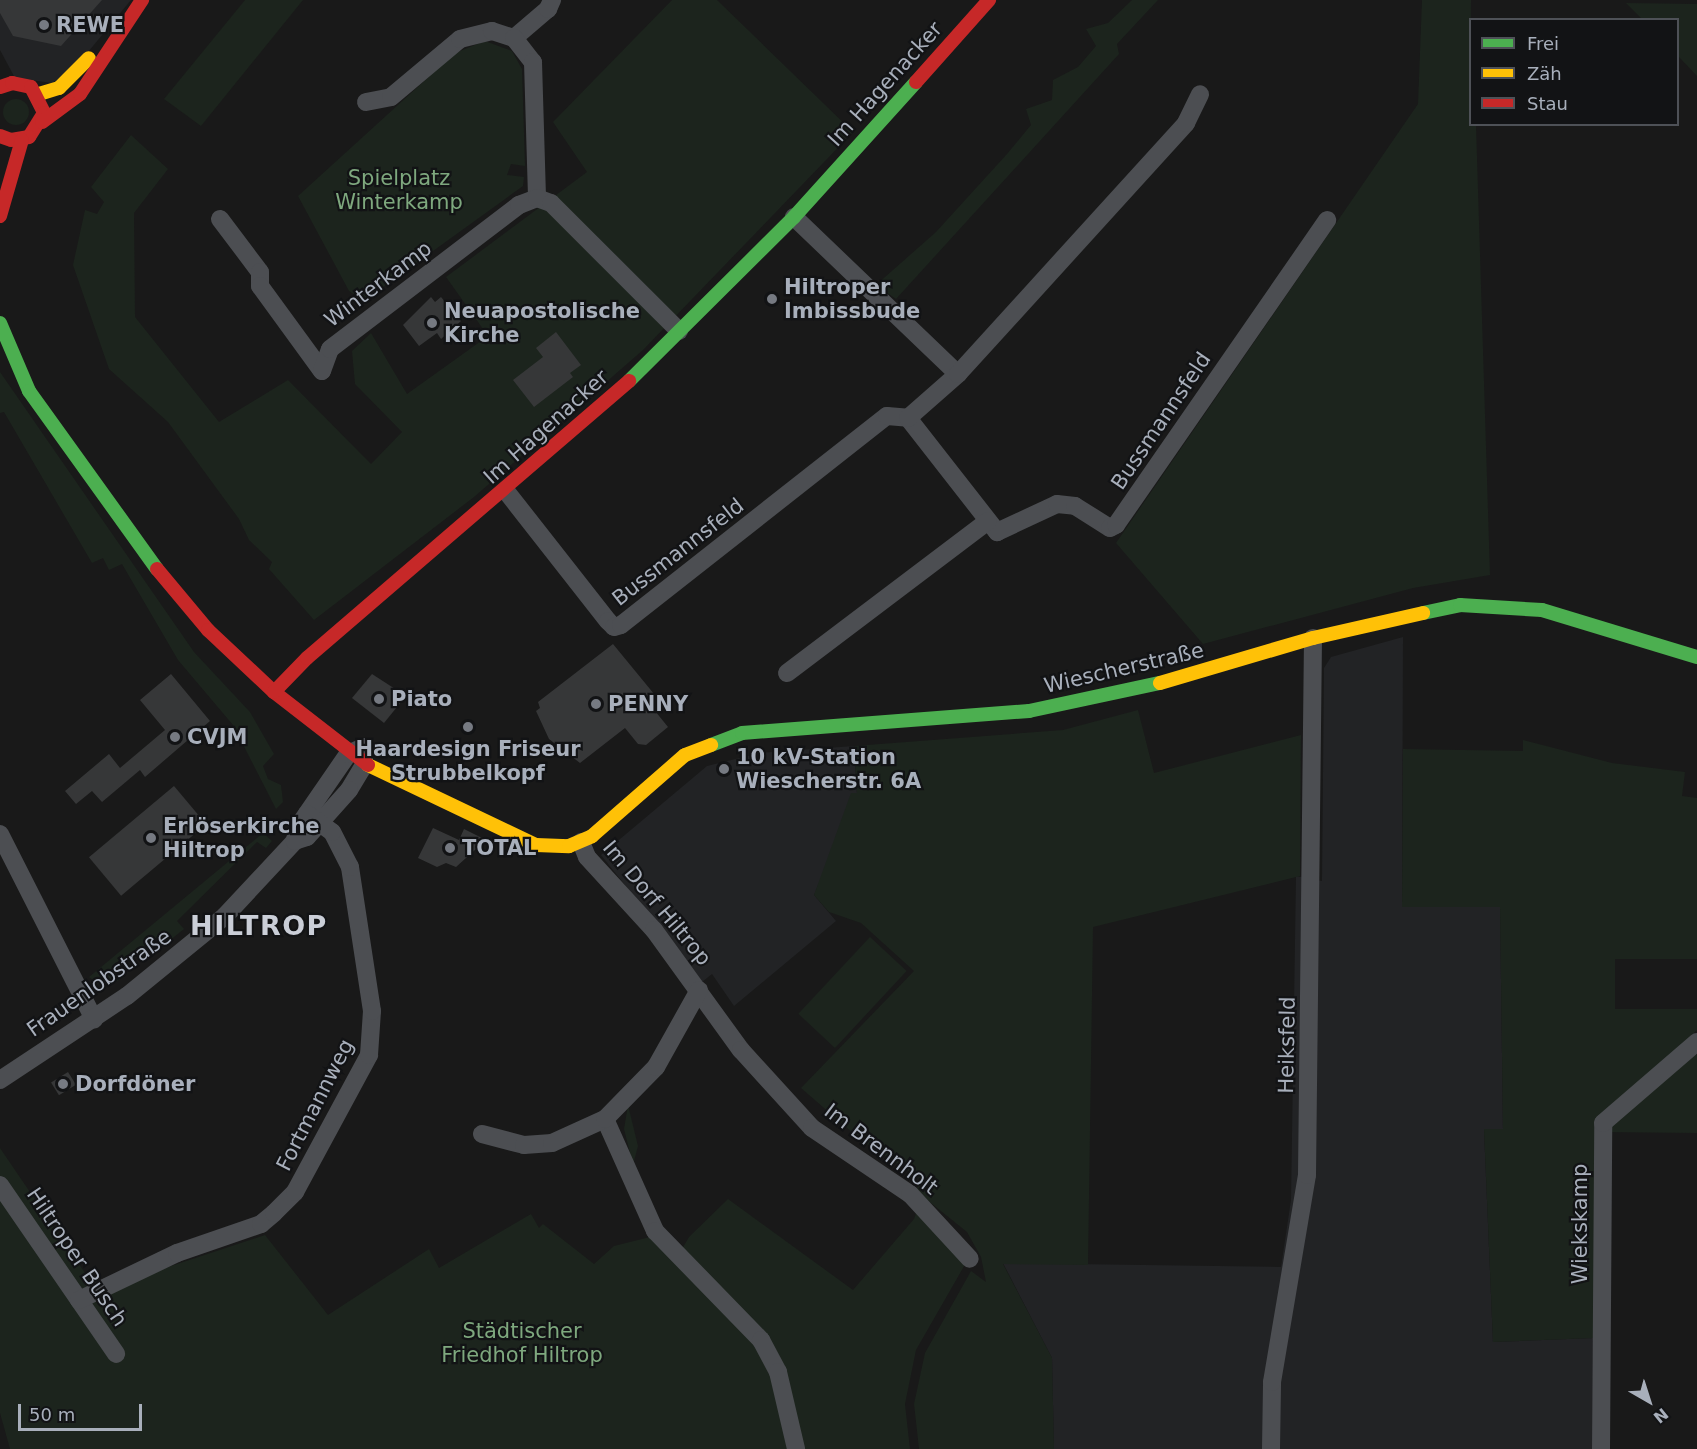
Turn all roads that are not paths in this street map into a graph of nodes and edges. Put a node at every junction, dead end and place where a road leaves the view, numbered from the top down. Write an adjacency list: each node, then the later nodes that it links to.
1 (141, 0): 6 (main road); 9 (main road)
2 (552, 0): 4 (street)
3 (989, 0): 14 (main road, Im Hagenacker)
4 (514, 38): 8 (street); 12 (street)
5 (5, 80): 6 (main road)
6 (39, 94): 9 (main road)
7 (1200, 94): 19 (street)
8 (366, 102)
9 (42, 122): 11 (main road)
10 (0, 138): 11 (main road)
11 (22, 140): 13 (main road)
12 (537, 198): 15 (street, Winterkamp); 18 (street)
13 (0, 216)
14 (794, 217): 18 (main road, Im Hagenacker); 19 (street)
15 (220, 219)
16 (1327, 220): 22 (street, Bussmannsfeld)
17 (0, 323): 23 (main road)
18 (679, 331): 21 (main road, Im Hagenacker)
19 (958, 374): 20 (street)
20 (908, 418): 21 (street, Bussmannsfeld); 22 (street)
21 (506, 491): 27 (main road, Im Hagenacker)
22 (988, 521): 26 (street)
23 (154, 559): 27 (main road); 28 (main road)
24 (1312, 638): 25 (main road, Wiescherstraße); 32 (main road, Wiescherstraße); 44 (street, Heiksfeld)
25 (1697, 657)
26 (788, 673)
27 (283, 681): 28 (main road, Im Hagenacker); 29 (main road)
28 (274, 692): 29 (main road)
29 (359, 755): 30 (street, Frauenlobstraße); 32 (main road)
30 (313, 819): 34 (street, Frauenlobstraße); 41 (street, Fortmannweg)
31 (0, 834): 34 (street)
32 (581, 842): 33 (street, Im Dorf Hiltrop)
33 (699, 990): 37 (street, Im Dorf Hiltrop); 40 (street, Im Brennholt)
34 (94, 1019): 36 (street, Frauenlobstraße)
35 (1697, 1042): 45 (street, Wiekskamp)
36 (0, 1080)
37 (605, 1119): 38 (street, Im Dorf Hiltrop); 43 (street)
38 (482, 1134)
39 (0, 1185): 41 (street, Hiltroper Busch)
40 (970, 1258)
41 (79, 1300): 42 (street, Hiltroper Busch)
42 (116, 1354)
43 (796, 1449)
44 (1271, 1449)
45 (1601, 1449)

